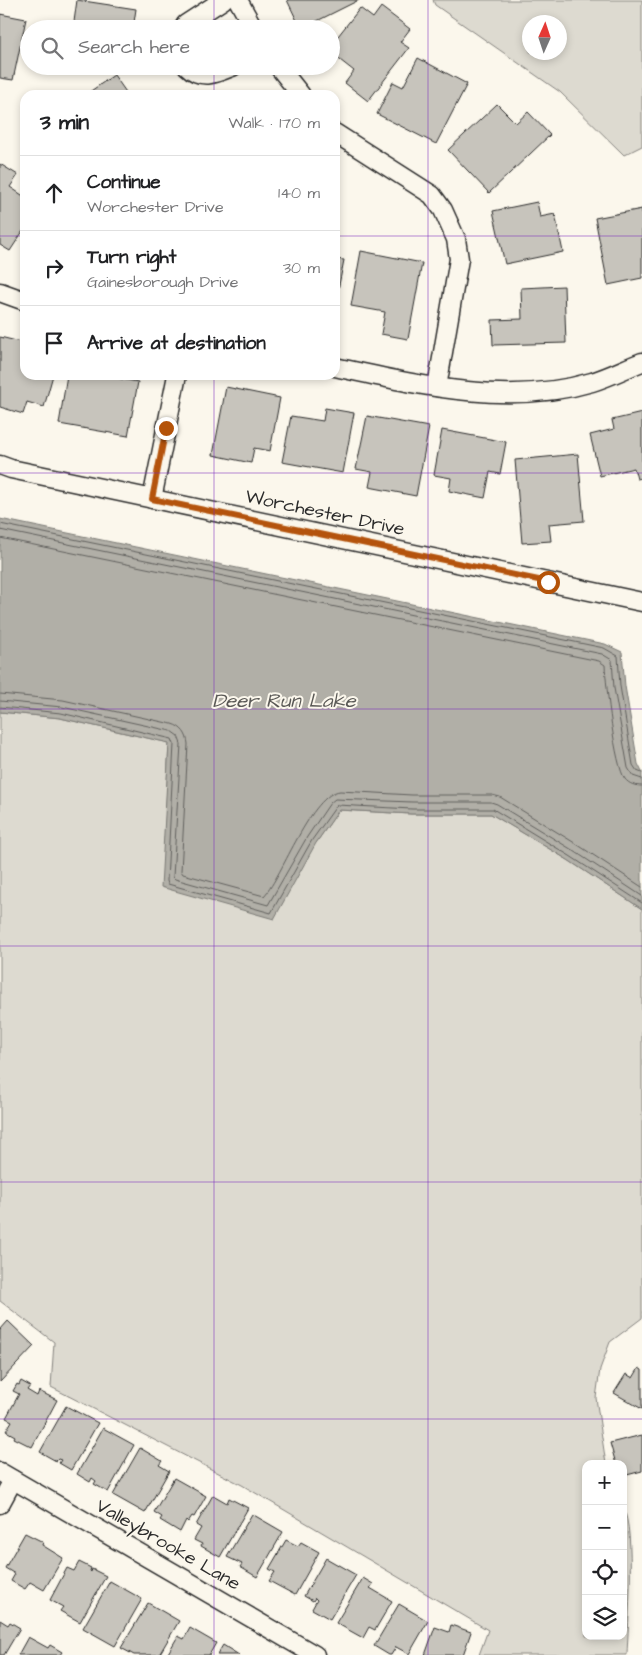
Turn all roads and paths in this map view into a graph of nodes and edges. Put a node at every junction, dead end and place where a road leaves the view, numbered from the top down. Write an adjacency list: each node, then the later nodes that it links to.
1 (223, 0): 3 (street)
2 (238, 0): 4 (street)
3 (192, 20)
4 (249, 20)
5 (285, 75): 6 (street)
6 (298, 90)
7 (340, 136): 13 (street)
8 (0, 292): 9 (street)
9 (20, 299)
10 (642, 362): 13 (street)
11 (340, 368): 13 (street)
12 (176, 380): 15 (street)
13 (437, 387)
14 (0, 465): 15 (street, Worchester Drive)
15 (152, 499): 16 (street, Worchester Drive)
16 (642, 602)
17 (7, 1476): 18 (street); 19 (street, Valleybrooke Lane)
18 (0, 1504)
19 (315, 1655)

